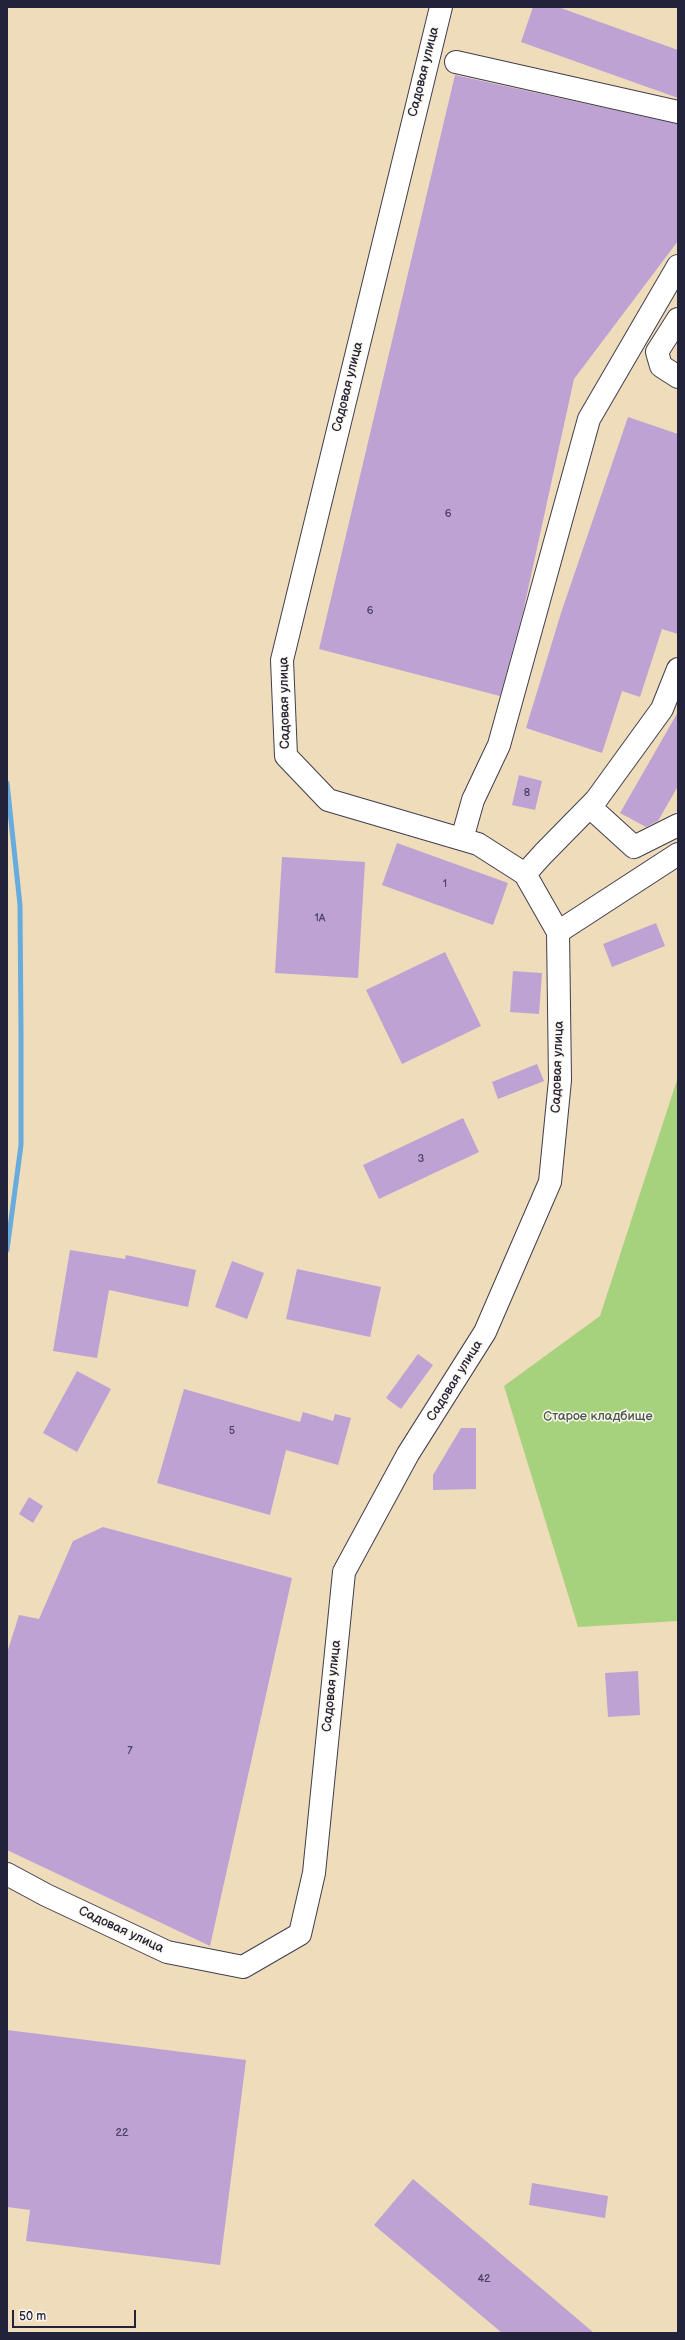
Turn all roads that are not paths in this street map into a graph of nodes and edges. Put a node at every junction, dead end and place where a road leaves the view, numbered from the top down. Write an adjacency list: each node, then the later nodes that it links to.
1 (441, 7): 10 (street, Садовая улица)
2 (456, 62): 3 (street)
3 (678, 112)
4 (678, 266): 10 (street)
5 (678, 319): 6 (street)
6 (678, 376)
7 (678, 669): 8 (street)
8 (590, 807): 9 (street); 12 (street)
9 (678, 825)
10 (462, 839): 12 (street, Садовая улица)
11 (678, 854): 13 (street)
12 (525, 874): 13 (street, Садовая улица)
13 (558, 932): 14 (street, Садовая улица)
14 (7, 1874)

